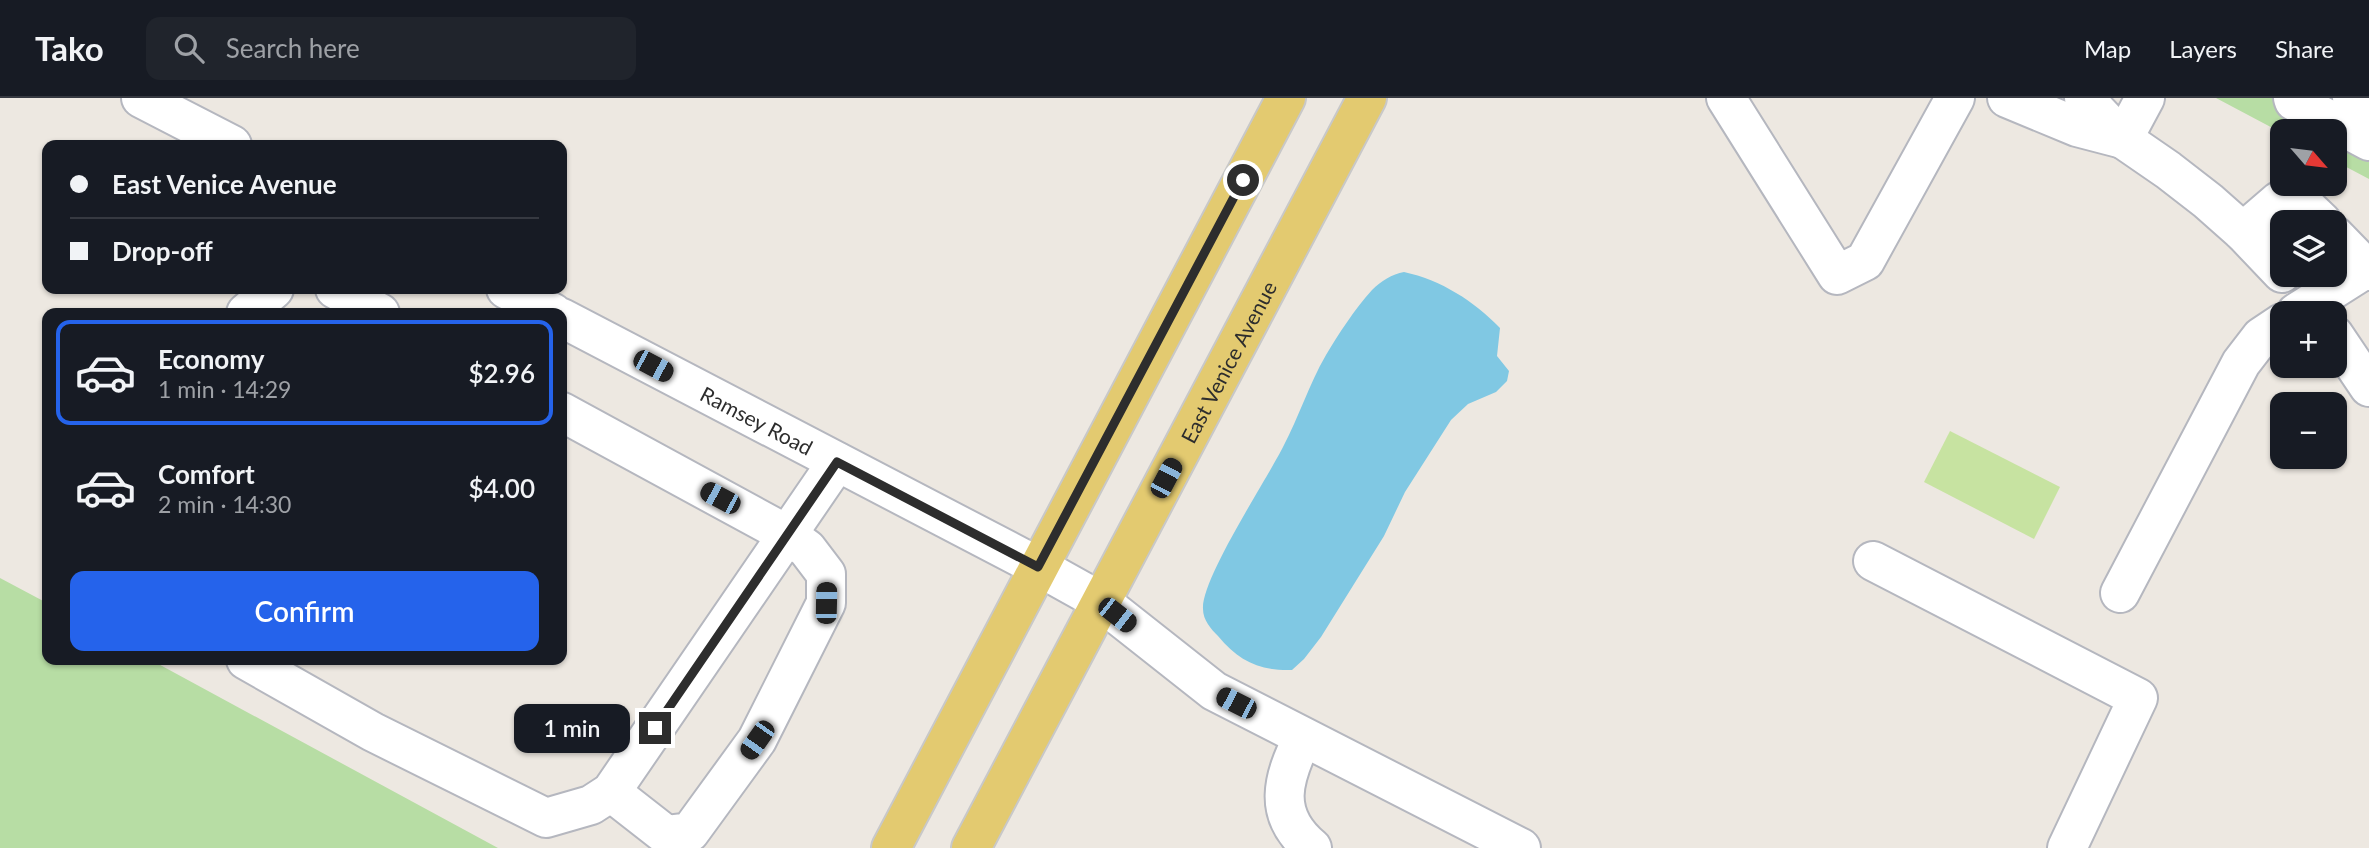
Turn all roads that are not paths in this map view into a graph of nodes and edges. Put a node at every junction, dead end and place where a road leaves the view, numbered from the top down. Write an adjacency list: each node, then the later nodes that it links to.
1 (141, 98): 13 (street)
2 (1367, 98): 37 (main road, East Venice Avenue)
3 (1726, 98): 4 (street)
4 (1955, 98)
5 (2007, 98): 12 (street)
6 (2084, 98): 12 (street)
7 (2145, 98): 12 (street)
8 (2293, 98): 14 (street)
9 (2352, 98): 11 (street)
10 (1276, 101): 35 (main road)
11 (2369, 107)
12 (2123, 139): 16 (street)
13 (222, 140)
14 (2369, 141)
15 (2309, 210): 16 (street)
16 (2243, 232): 18 (street)
17 (2347, 248): 19 (street)
18 (2270, 260)
19 (2368, 269): 23 (street)
20 (268, 294): 24 (street)
21 (344, 294): 25 (street)
22 (516, 294): 26 (street)
23 (2319, 301)
24 (252, 308)
25 (371, 308)
26 (543, 308)
27 (567, 321): 32 (street, Ramsey Road)
28 (2270, 332): 36 (street)
29 (2347, 351): 30 (street)
30 (2365, 372)
31 (567, 415): 33 (street)
32 (837, 462): 33 (street); 35 (street, Ramsey Road)
33 (788, 535): 40 (street); 40 (street)
34 (1873, 561): 45 (street)
35 (1038, 567): 37 (street, Ramsey Road); 41 (main road)
36 (2120, 593)
37 (1100, 601): 39 (street, Ramsey Road); 42 (main road, East Venice Avenue)
38 (255, 665): 40 (street)
39 (1303, 737): 43 (street); 44 (street, Ramsey Road)
40 (611, 792)
41 (891, 848)
42 (971, 848)
43 (1312, 848)
44 (1521, 848)
45 (2067, 848)

